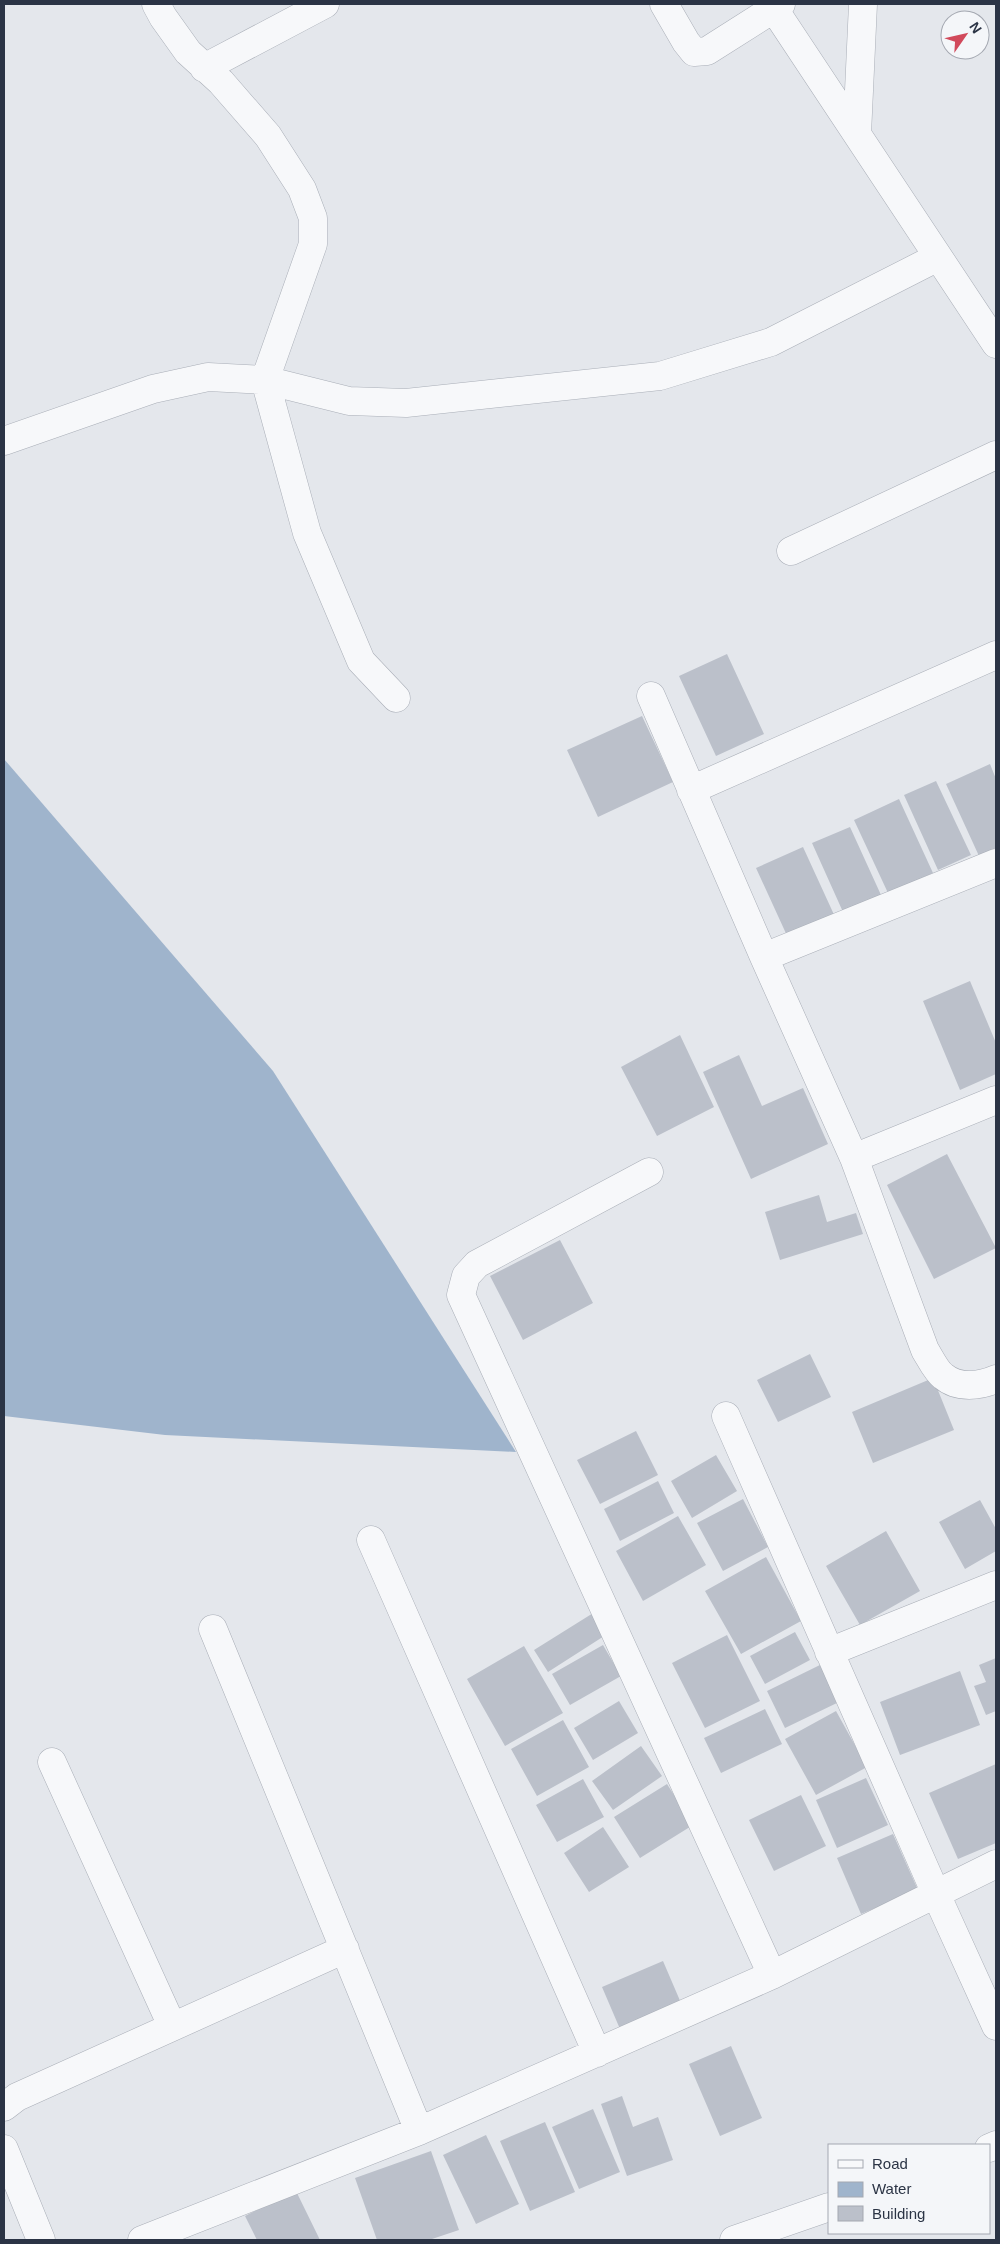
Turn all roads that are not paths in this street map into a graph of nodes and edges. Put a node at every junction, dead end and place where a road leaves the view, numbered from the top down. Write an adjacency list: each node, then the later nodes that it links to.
1 (156, 4): 6 (street)
2 (325, 4): 6 (street)
3 (664, 4): 5 (street)
4 (862, 4): 7 (street)
5 (778, 6): 7 (street)
6 (204, 68): 10 (street)
7 (857, 134): 8 (street)
8 (938, 257): 9 (street); 10 (street)
9 (996, 344)
10 (265, 380): 11 (street); 16 (street)
11 (4, 441)
12 (996, 455): 13 (street)
13 (791, 551)
14 (996, 655): 17 (street)
15 (651, 696): 17 (street)
16 (396, 698)
17 (691, 790): 19 (street)
18 (996, 863): 19 (street)
19 (764, 958): 21 (street)
20 (996, 1100): 21 (street)
21 (854, 1158): 23 (street)
22 (649, 1172): 33 (street)
23 (996, 1379)
24 (726, 1416): 28 (street)
25 (371, 1540): 36 (street)
26 (996, 1585): 28 (street)
27 (213, 1629): 32 (street)
28 (830, 1652): 31 (street)
29 (52, 1762): 34 (street)
30 (996, 1864): 31 (street)
31 (936, 1894): 33 (street); 35 (street)
32 (345, 1949): 34 (street); 38 (street)
33 (772, 1975): 36 (street)
34 (172, 2026): 37 (street)
35 (996, 2026)
36 (597, 2053): 38 (street)
37 (4, 2107)
38 (419, 2131): 42 (street)
39 (4, 2148): 41 (street)
40 (828, 2207): 43 (street)
41 (41, 2240)
42 (142, 2240)
43 (734, 2240)

